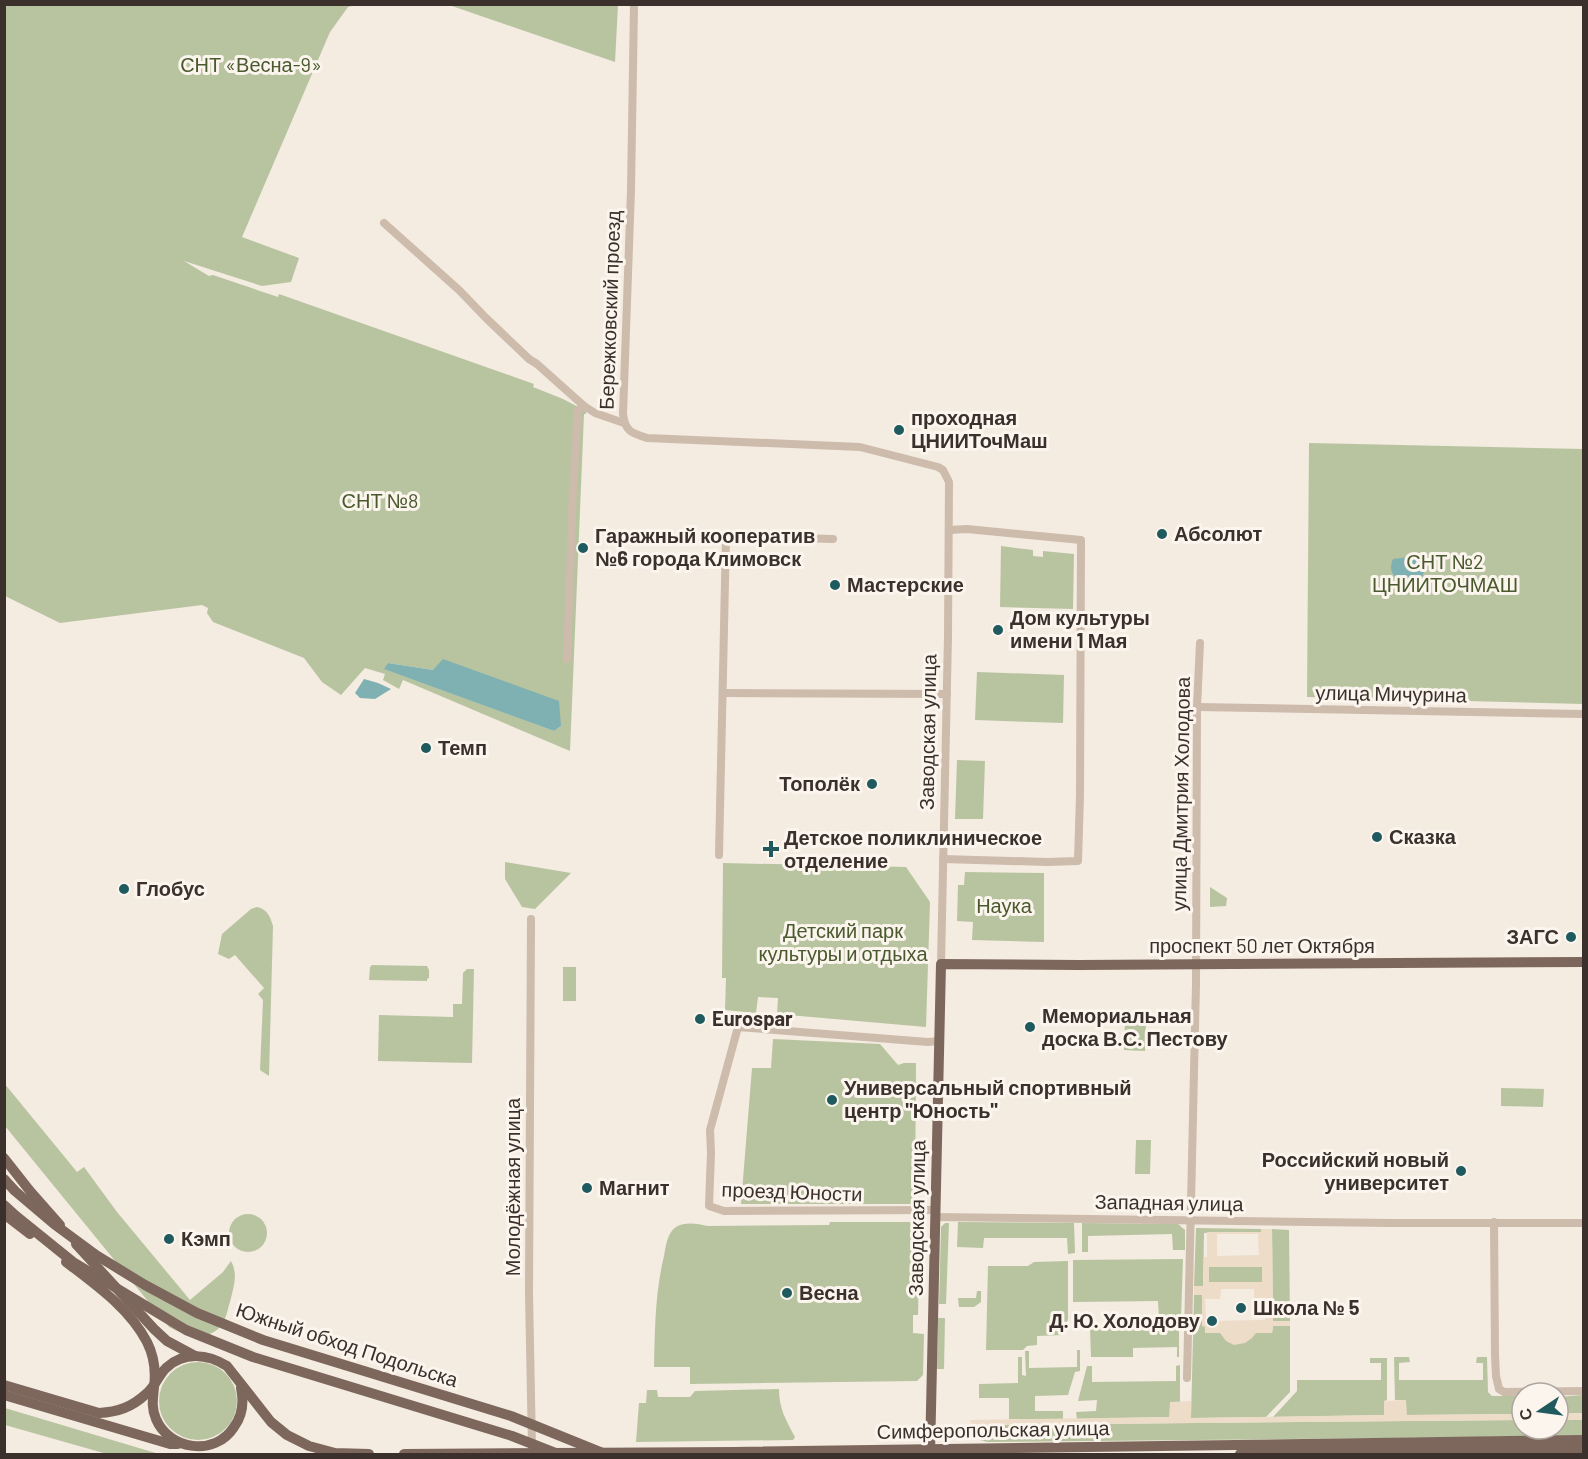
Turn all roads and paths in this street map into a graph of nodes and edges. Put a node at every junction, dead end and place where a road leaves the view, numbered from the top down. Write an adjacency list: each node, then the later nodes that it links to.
1 (634, 4): 4 (street, Бережковский проезд)
2 (384, 223): 3 (street)
3 (584, 406): 4 (street); 9 (street)
4 (624, 423): 5 (street, Бережковский проезд)
5 (848, 446): 6 (street, Заводская улица)
6 (950, 530): 11 (street, Заводская улица); 15 (street)
7 (833, 539): 10 (street)
8 (1200, 643): 12 (street, улица Дмитрия Холодова)
9 (567, 659)
10 (724, 693): 11 (street); 14 (street)
11 (947, 694): 15 (street, Заводская улица)
12 (1197, 707): 13 (street, улица Мичурина); 19 (street, улица Дмитрия Холодова)
13 (1584, 714)
14 (719, 855)
15 (943, 859): 18 (street, Заводская улица)
16 (531, 919): 41 (street, Молодёжная улица)
17 (1584, 962): 19 (main road, проспект 50 лет Октября)
18 (940, 964): 19 (main road, проспект 50 лет Октября); 20 (main road, Заводская улица)
19 (1196, 965): 26 (street, улица Дмитрия Холодова)
20 (939, 1041): 25 (main road, Заводская улица); 25 (street, проезд Юности)
21 (4, 1158): 29 (main road)
22 (4, 1179): 46 (main road, Южный обход Подольска, bridge)
23 (4, 1205): 45 (main road, Южный обход Подольска, bridge)
24 (4, 1214): 33 (main road)
25 (935, 1214): 26 (street, Западная улица); 39 (main road, Заводская улица)
26 (1191, 1220): 27 (street, Западная улица); 30 (street, улица Дмитрия Холодова)
27 (1494, 1222): 28 (street, Западная улица); 34 (street)
28 (1584, 1223)
29 (195, 1356): 31 (main road); 33 (main road)
30 (1187, 1378)
31 (240, 1384): 37 (main road); 40 (main road)
32 (4, 1385): 33 (main road)
33 (154, 1386): 37 (main road)
34 (1584, 1391)
35 (4, 1395): 37 (main road)
36 (1584, 1440): 39 (main road, Симферопольская улица)
37 (187, 1446): 42 (main road)
38 (1584, 1449): 47 (main road)
39 (930, 1452): 41 (main road, Симферопольская улица)
40 (335, 1453): 43 (main road)
41 (532, 1454): 44 (main road, Симферопольская улица)
42 (210, 1455)
43 (369, 1455)
44 (404, 1455)
45 (558, 1455)
46 (604, 1455)
47 (1240, 1455)

